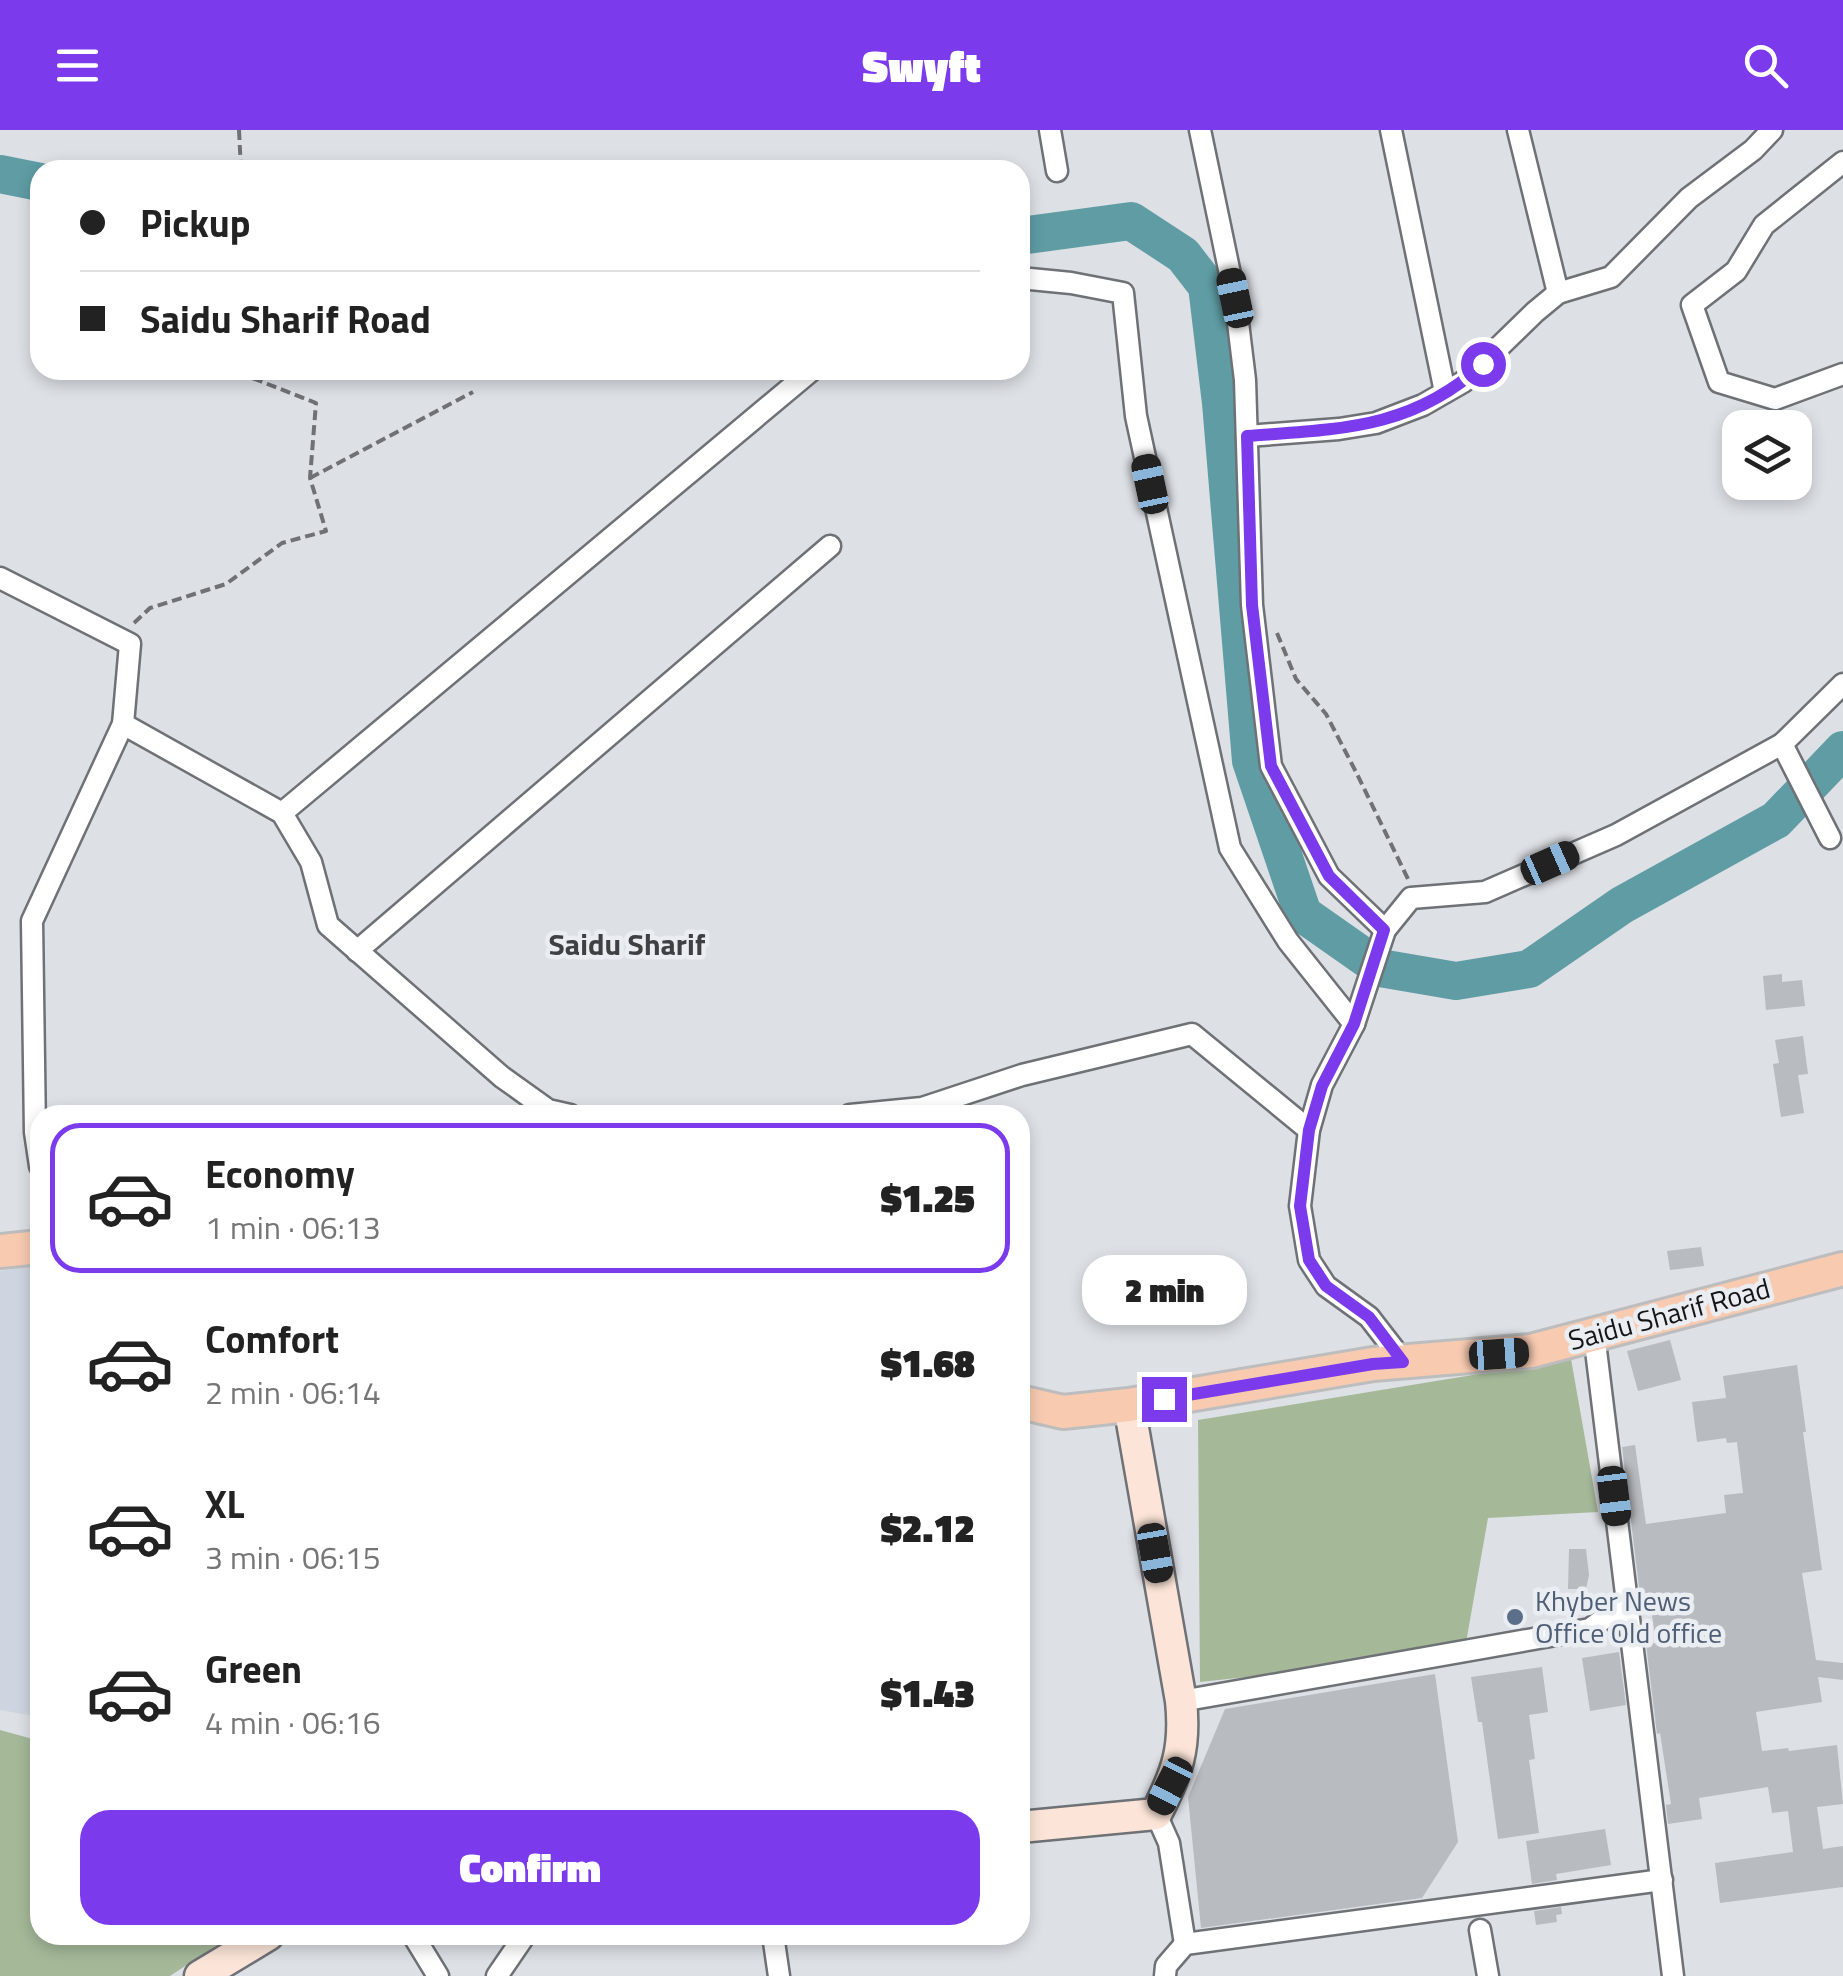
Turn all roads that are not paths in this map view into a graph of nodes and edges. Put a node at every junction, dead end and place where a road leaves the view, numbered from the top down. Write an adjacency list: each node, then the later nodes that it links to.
1 (1050, 130): 7 (street)
2 (1200, 130): 13 (street)
3 (1392, 130): 12 (street)
4 (1518, 130): 9 (street)
5 (1772, 130): 9 (street)
6 (1843, 162): 10 (street)
7 (1057, 171)
8 (1030, 279): 23 (street)
9 (1558, 293): 12 (street)
10 (1843, 374)
11 (800, 380): 19 (street)
12 (1445, 392): 13 (street)
13 (1247, 436): 21 (street)
14 (830, 546): 22 (street)
15 (0, 578): 17 (street)
16 (1843, 684): 18 (street)
17 (123, 724): 19 (street); 24 (street)
18 (1782, 745): 20 (street); 21 (street)
19 (282, 813): 22 (street)
20 (1830, 838)
21 (1384, 931): 23 (street)
22 (357, 951): 25 (street)
23 (1354, 1024): 27 (street)
24 (35, 1105)
25 (541, 1105)
26 (931, 1105): 27 (street)
27 (1309, 1130): 32 (street)
28 (30, 1248): 29 (main road)
29 (0, 1250)
30 (1843, 1270): 31 (main road, Saidu Sharif Road)
31 (1594, 1334): 32 (main road, Saidu Sharif Road); 35 (street)
32 (1403, 1362): 34 (main road, Saidu Sharif Road)
33 (1030, 1404): 34 (main road, Saidu Sharif Road)
34 (1129, 1404): 36 (street)
35 (1627, 1601): 36 (street); 39 (street)
36 (1181, 1701): 37 (street)
37 (1156, 1814): 38 (street); 41 (street)
38 (1030, 1826)
39 (1662, 1880): 41 (street); 52 (street)
40 (1480, 1930): 51 (street)
41 (1185, 1944): 50 (street)
42 (251, 1945): 46 (street)
43 (419, 1945): 47 (street)
44 (518, 1945): 48 (street)
45 (774, 1945): 49 (street)
46 (200, 1976)
47 (438, 1976)
48 (497, 1976)
49 (779, 1976)
50 (1166, 1976)
51 (1488, 1976)
52 (1674, 1976)

